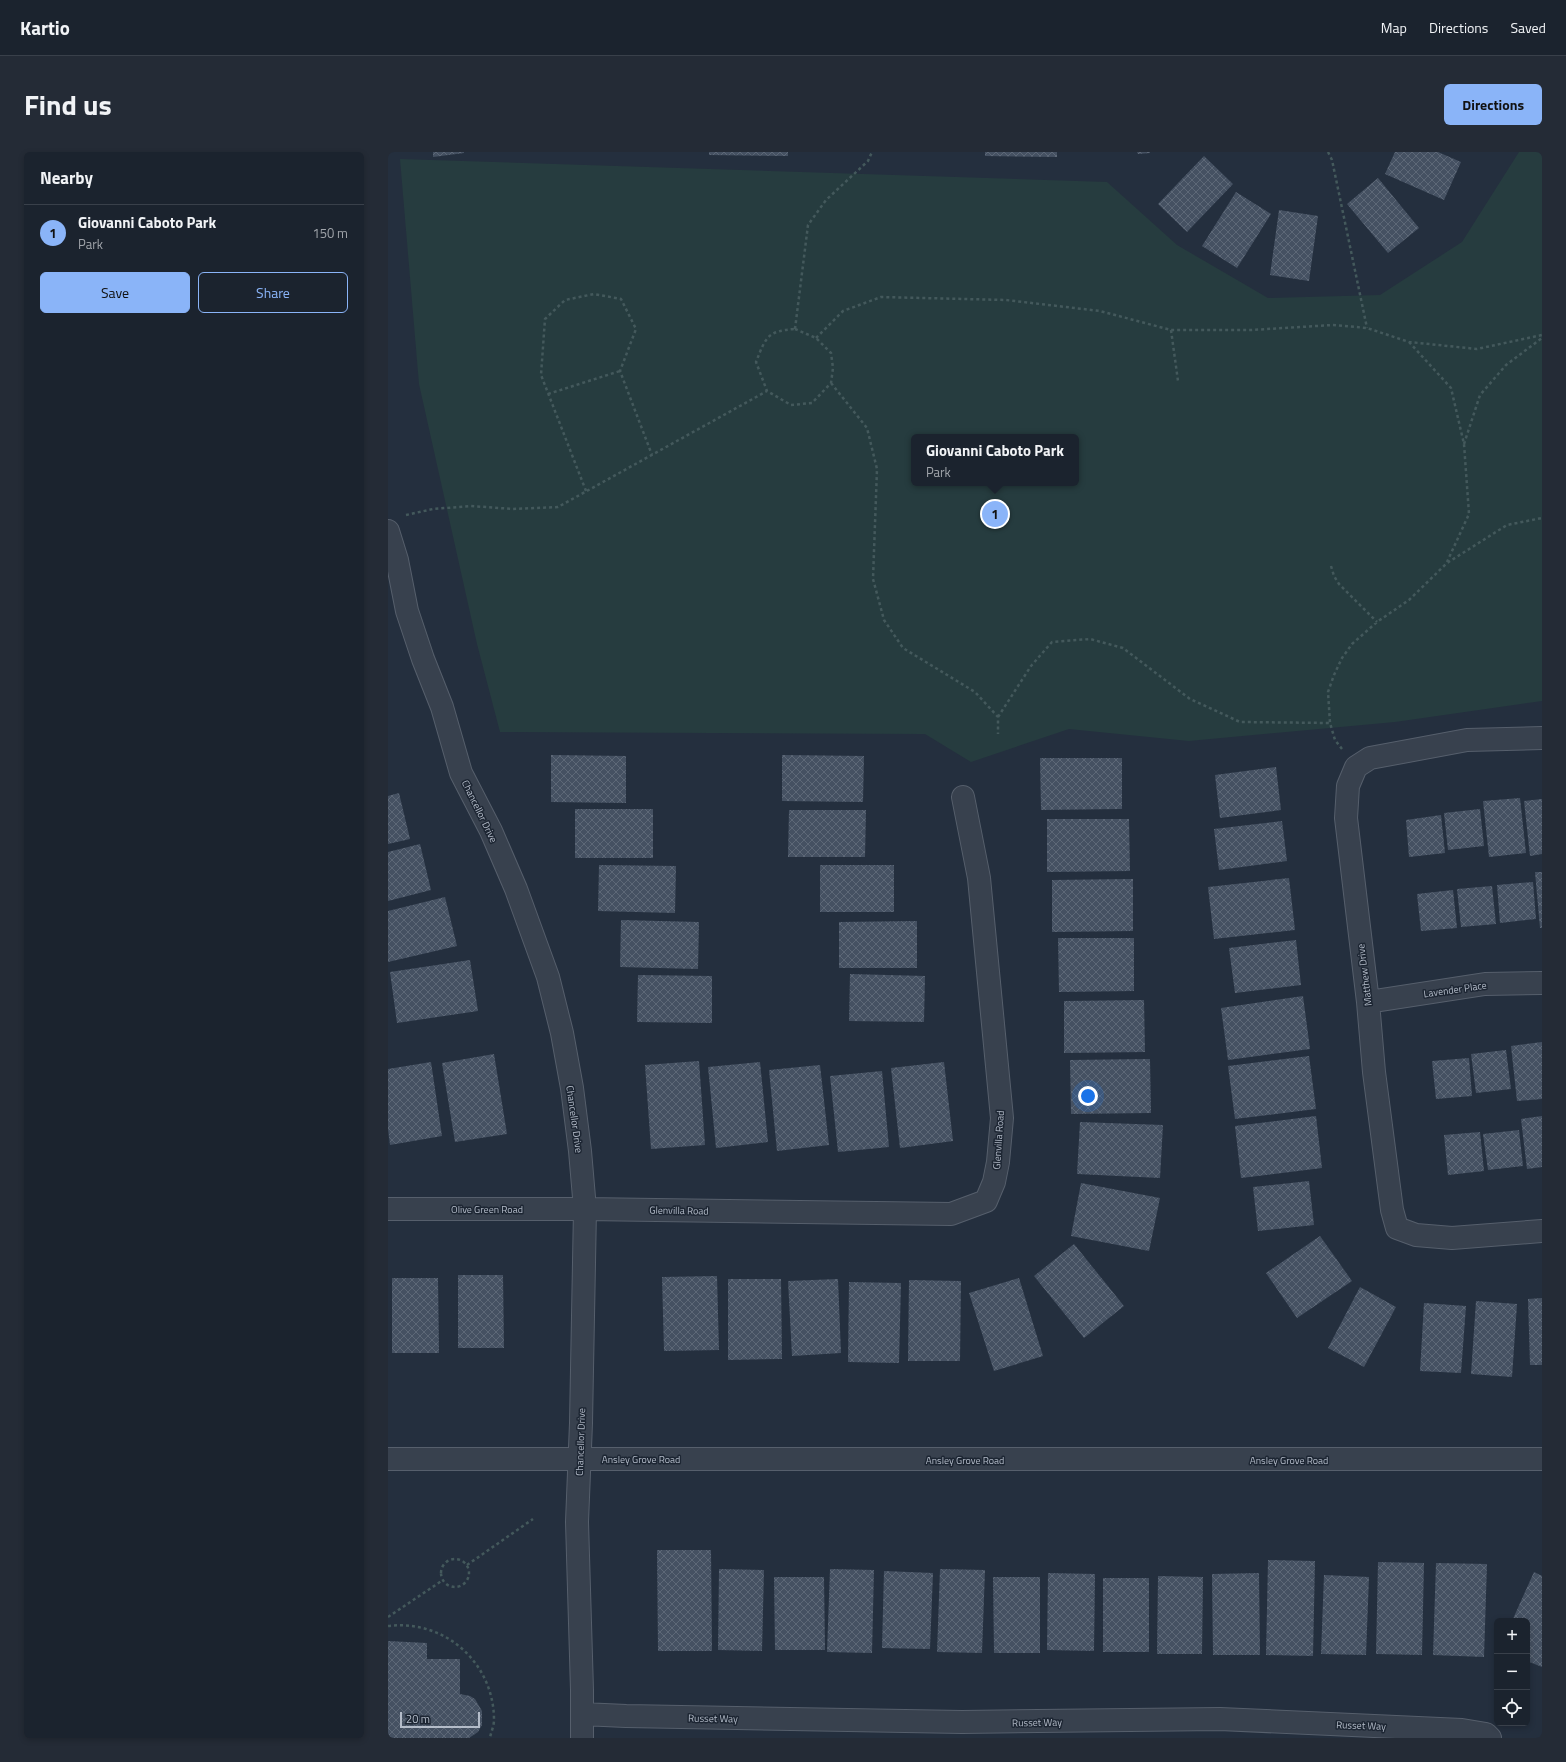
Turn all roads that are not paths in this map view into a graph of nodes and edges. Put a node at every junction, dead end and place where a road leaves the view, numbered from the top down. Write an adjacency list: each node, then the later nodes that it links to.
1 (388, 531): 2 (street, Chancellor Drive)
2 (392, 561): 8 (street, Chancellor Drive)
3 (1542, 738): 6 (street, Matthew Drive)
4 (963, 797): 8 (street, Glenvilla Road)
5 (1542, 983): 6 (street, Lavender Place)
6 (1368, 1002): 9 (street, Matthew Drive)
7 (388, 1209): 8 (street, Olive Green Road)
8 (585, 1209): 11 (street, Chancellor Drive)
9 (1542, 1232)
10 (388, 1459): 11 (street, Ansley Grove Road)
11 (579, 1459): 12 (street, Ansley Grove Road); 13 (street, Chancellor Drive)
12 (1542, 1459)
13 (582, 1714): 14 (street, Russet Way); 15 (street, Chancellor Drive)
14 (962, 1730): 16 (street, Russet Way)
15 (582, 1738)
16 (1490, 1738)

